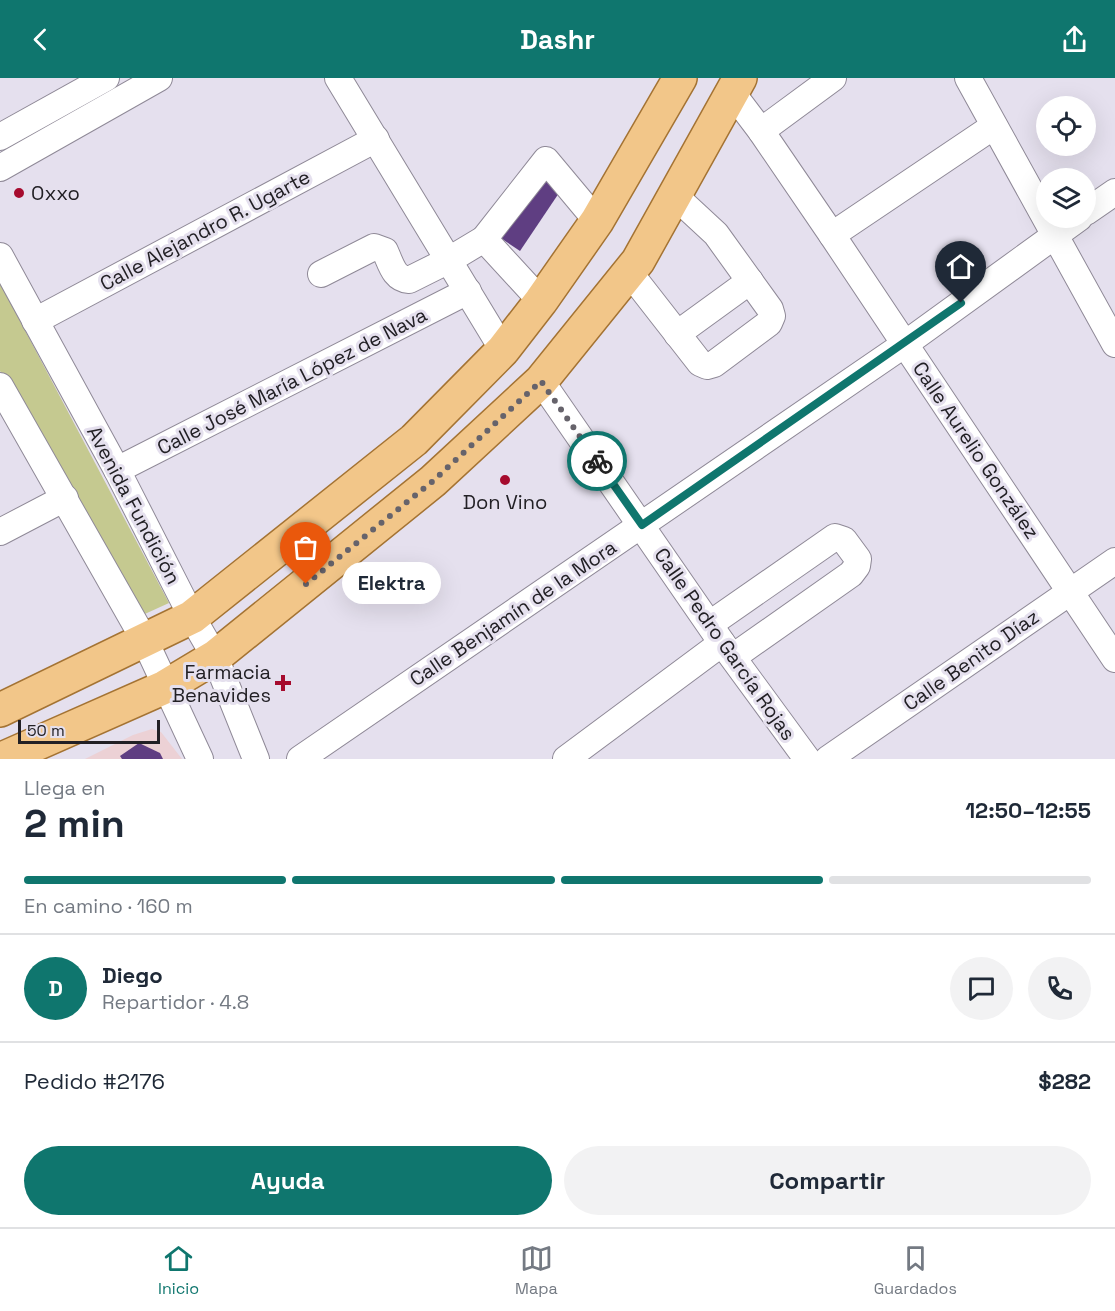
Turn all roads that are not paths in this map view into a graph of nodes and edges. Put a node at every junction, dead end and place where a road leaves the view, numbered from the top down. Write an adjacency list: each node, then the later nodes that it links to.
1 (106, 78): 10 (street)
2 (159, 78): 12 (street)
3 (680, 78): 16 (main road)
4 (833, 78): 9 (street)
5 (968, 78): 8 (street)
6 (346, 81): 11 (street)
7 (736, 86): 9 (street, Calle Aurelio González); 14 (main road)
8 (994, 126): 18 (street); 19 (street)
9 (761, 131): 18 (street, Calle Aurelio González)
10 (0, 137)
11 (376, 139): 22 (street); 28 (street, Calle Alejandro R. Ugarte)
12 (0, 168)
13 (1115, 192): 15 (street)
14 (675, 196): 23 (main road); 25 (street)
15 (1096, 205)
16 (597, 221): 20 (street); 27 (main road)
17 (1064, 228): 19 (street, Calle Benjamín de la Mora)
18 (832, 235): 30 (street, Calle Aurelio González)
19 (1054, 235): 30 (street, Calle Benjamín de la Mora); 31 (street)
20 (484, 239): 22 (street); 27 (street)
21 (0, 256): 28 (street, Avenida Fundición)
22 (449, 260): 24 (street); 26 (street)
23 (629, 272): 29 (street); 33 (main road)
24 (321, 274)
25 (750, 281): 29 (street); 29 (street)
26 (468, 291): 32 (street); 35 (street, Calle José María López de Nava)
27 (541, 301): 32 (main road)
28 (35, 321): 35 (street, Avenida Fundición)
29 (677, 334)
30 (905, 344): 37 (street, Calle Benjamín de la Mora); 41 (street, Calle Aurelio González)
31 (1115, 344)
32 (503, 350): 43 (main road)
33 (541, 381): 37 (street, Calle Pedro García Rojas); 46 (main road)
34 (0, 386): 36 (street)
35 (117, 470): 43 (street, Avenida Fundición)
36 (65, 498): 38 (street); 44 (street)
37 (642, 525): 45 (street, Calle Pedro García Rojas); 53 (street, Calle Benjamín de la Mora)
38 (0, 532)
39 (1115, 561): 41 (street, Calle Benito Díaz)
40 (776, 578): 42 (street); 42 (street); 45 (street)
41 (1070, 591): 47 (street, Calle Aurelio González); 56 (street, Calle Benito Díaz)
42 (800, 610): 45 (street)
43 (192, 617): 44 (main road); 46 (street, Avenida Fundición)
44 (145, 641): 48 (street); 49 (main road)
45 (722, 641): 54 (street); 55 (street, Calle Pedro García Rojas)
46 (215, 657): 48 (main road); 52 (street, Avenida Fundición)
47 (1115, 659)
48 (165, 687): 50 (main road); 51 (street)
49 (0, 710)
50 (2, 759)
51 (200, 759)
52 (256, 759)
53 (300, 759)
54 (566, 759)
55 (807, 759)
56 (828, 759)

